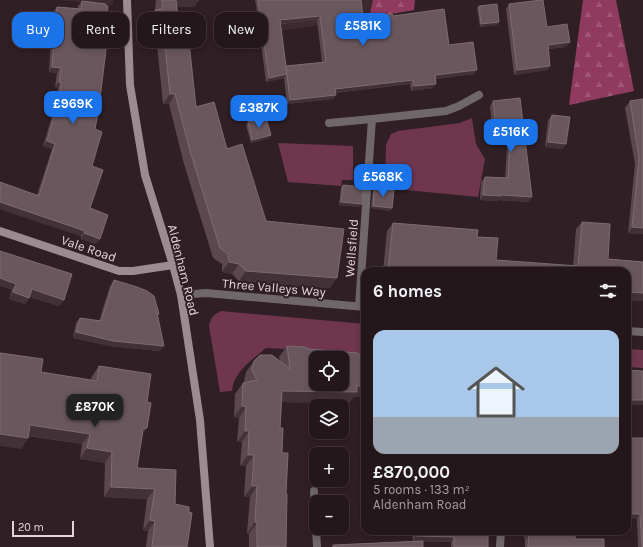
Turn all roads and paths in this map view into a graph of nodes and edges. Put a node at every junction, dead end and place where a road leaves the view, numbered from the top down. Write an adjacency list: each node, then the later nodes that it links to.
1 (128, 0): 6 (main road, Aldenham Road)
2 (479, 95): 3 (street)
3 (372, 120): 4 (street); 7 (street, Wellsfield)
4 (328, 123)
5 (0, 231): 6 (main road, Vale Road)
6 (173, 265): 8 (main road, Aldenham Road)
7 (364, 267)
8 (181, 294): 9 (street, Three Valleys Way); 14 (main road, Aldenham Road)
9 (361, 306)
10 (631, 331): 11 (street)
11 (643, 332)
12 (314, 491): 15 (street)
13 (501, 535): 16 (street)
14 (210, 547)
15 (317, 547)
16 (500, 547)

